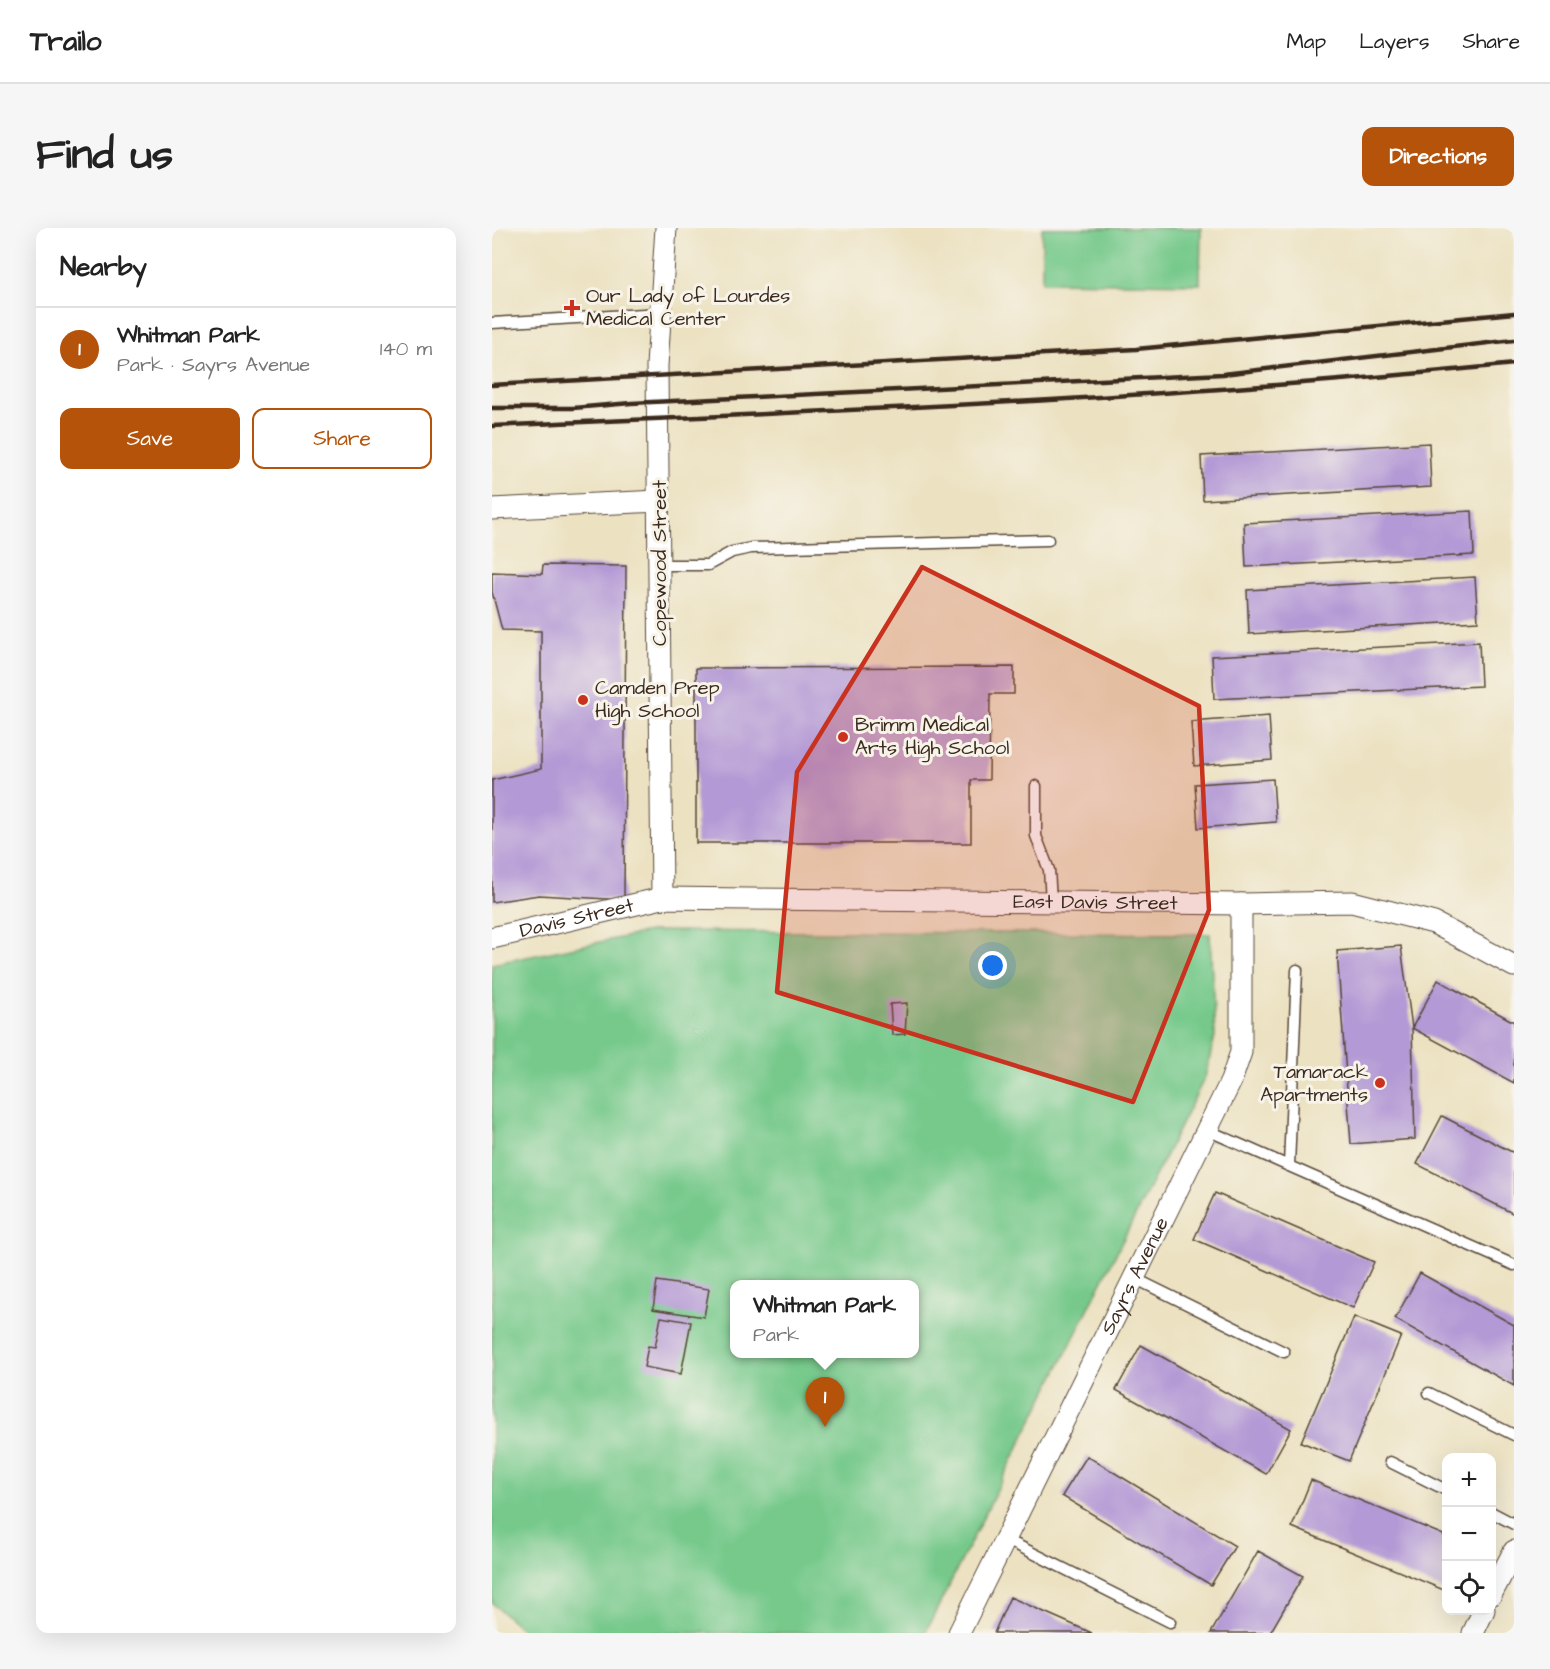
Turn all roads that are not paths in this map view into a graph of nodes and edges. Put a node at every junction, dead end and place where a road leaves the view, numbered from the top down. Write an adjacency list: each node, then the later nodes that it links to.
1 (666, 228): 2 (street, Copewood Street)
2 (661, 313): 3 (lane); 4 (street, Copewood Street)
3 (492, 323)
4 (659, 501): 5 (street); 7 (street, Copewood Street)
5 (492, 509)
6 (1048, 540): 7 (lane)
7 (659, 565): 9 (street, Copewood Street)
8 (1036, 786): 10 (lane)
9 (663, 898): 10 (street, East Davis Street); 12 (street, Davis Street)
10 (1051, 900): 11 (street, East Davis Street)
11 (1241, 904): 13 (street, East Davis Street); 15 (street, Sayrs Avenue)
12 (492, 938)
13 (1514, 966)
14 (1297, 970): 16 (lane)
15 (1207, 1130): 16 (lane); 18 (street, Sayrs Avenue)
16 (1289, 1166): 17 (lane)
17 (1514, 1265)
18 (1134, 1278): 19 (lane); 26 (street, Sayrs Avenue)
19 (1284, 1352)
20 (1429, 1393): 21 (lane)
21 (1514, 1435)
22 (1390, 1462): 23 (lane)
23 (1442, 1488)
24 (1496, 1515): 25 (lane)
25 (1514, 1524)
26 (1005, 1539): 30 (lane); 31 (street, Sayrs Avenue)
27 (1514, 1551): 28 (street)
28 (1496, 1585)
29 (1482, 1615): 32 (street)
30 (1170, 1622)
31 (959, 1633)
32 (1473, 1633)

